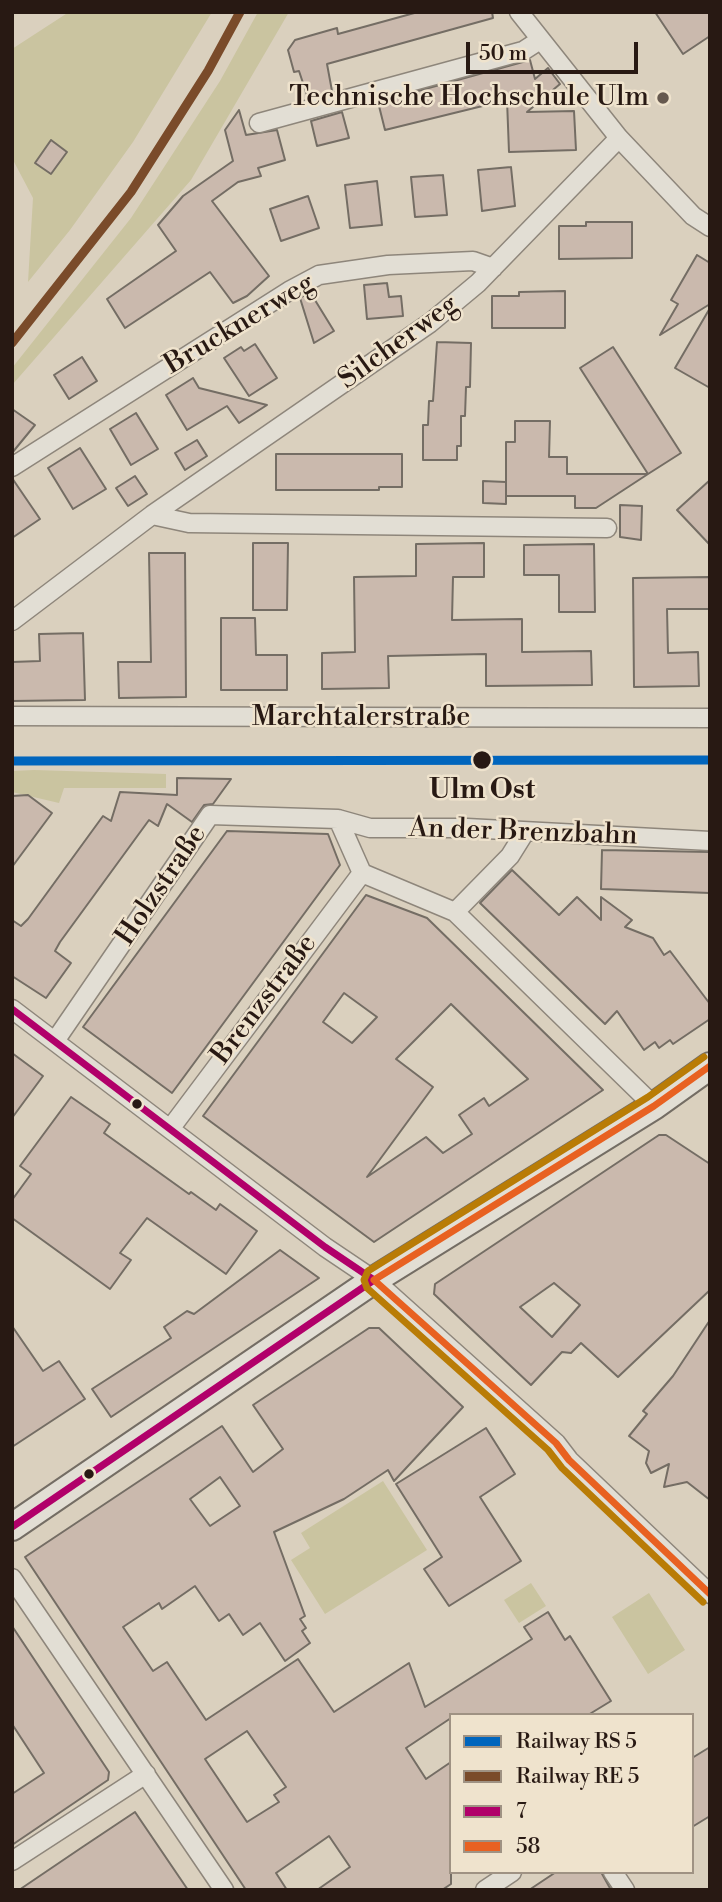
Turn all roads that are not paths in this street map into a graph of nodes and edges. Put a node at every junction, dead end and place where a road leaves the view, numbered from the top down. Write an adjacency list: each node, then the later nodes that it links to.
1 (519, 12): 2 (street)
2 (540, 40): 3 (street); 4 (street)
3 (259, 122)
4 (619, 138): 5 (street); 6 (street, Silcherweg)
5 (710, 227)
6 (493, 268): 7 (street, Brucknerweg); 8 (street, Silcherweg)
7 (12, 467)
8 (152, 515): 9 (street); 10 (street, Silcherweg)
9 (607, 528)
10 (12, 621)
11 (12, 716): 12 (street, Marchtalerstraße)
12 (710, 718)
13 (338, 819): 14 (street, An der Brenzbahn); 16 (street); 19 (street, Holzstraße)
14 (525, 832): 15 (street, An der Brenzbahn); 17 (street)
15 (710, 841)
16 (362, 873): 17 (street); 22 (street, Brenzstraße)
17 (455, 912): 21 (street)
18 (12, 1009): 19 (street)
19 (55, 1041): 22 (street)
20 (710, 1066): 21 (main road)
21 (654, 1106): 23 (main road)
22 (170, 1129): 23 (street)
23 (374, 1280): 24 (main road); 26 (street)
24 (12, 1527)
25 (12, 1578): 27 (street)
26 (710, 1594)
27 (146, 1774): 28 (street); 31 (street)
28 (12, 1861)
29 (509, 1874): 32 (street)
30 (614, 1874): 33 (street)
31 (224, 1890)
32 (485, 1890)
33 (625, 1890)

